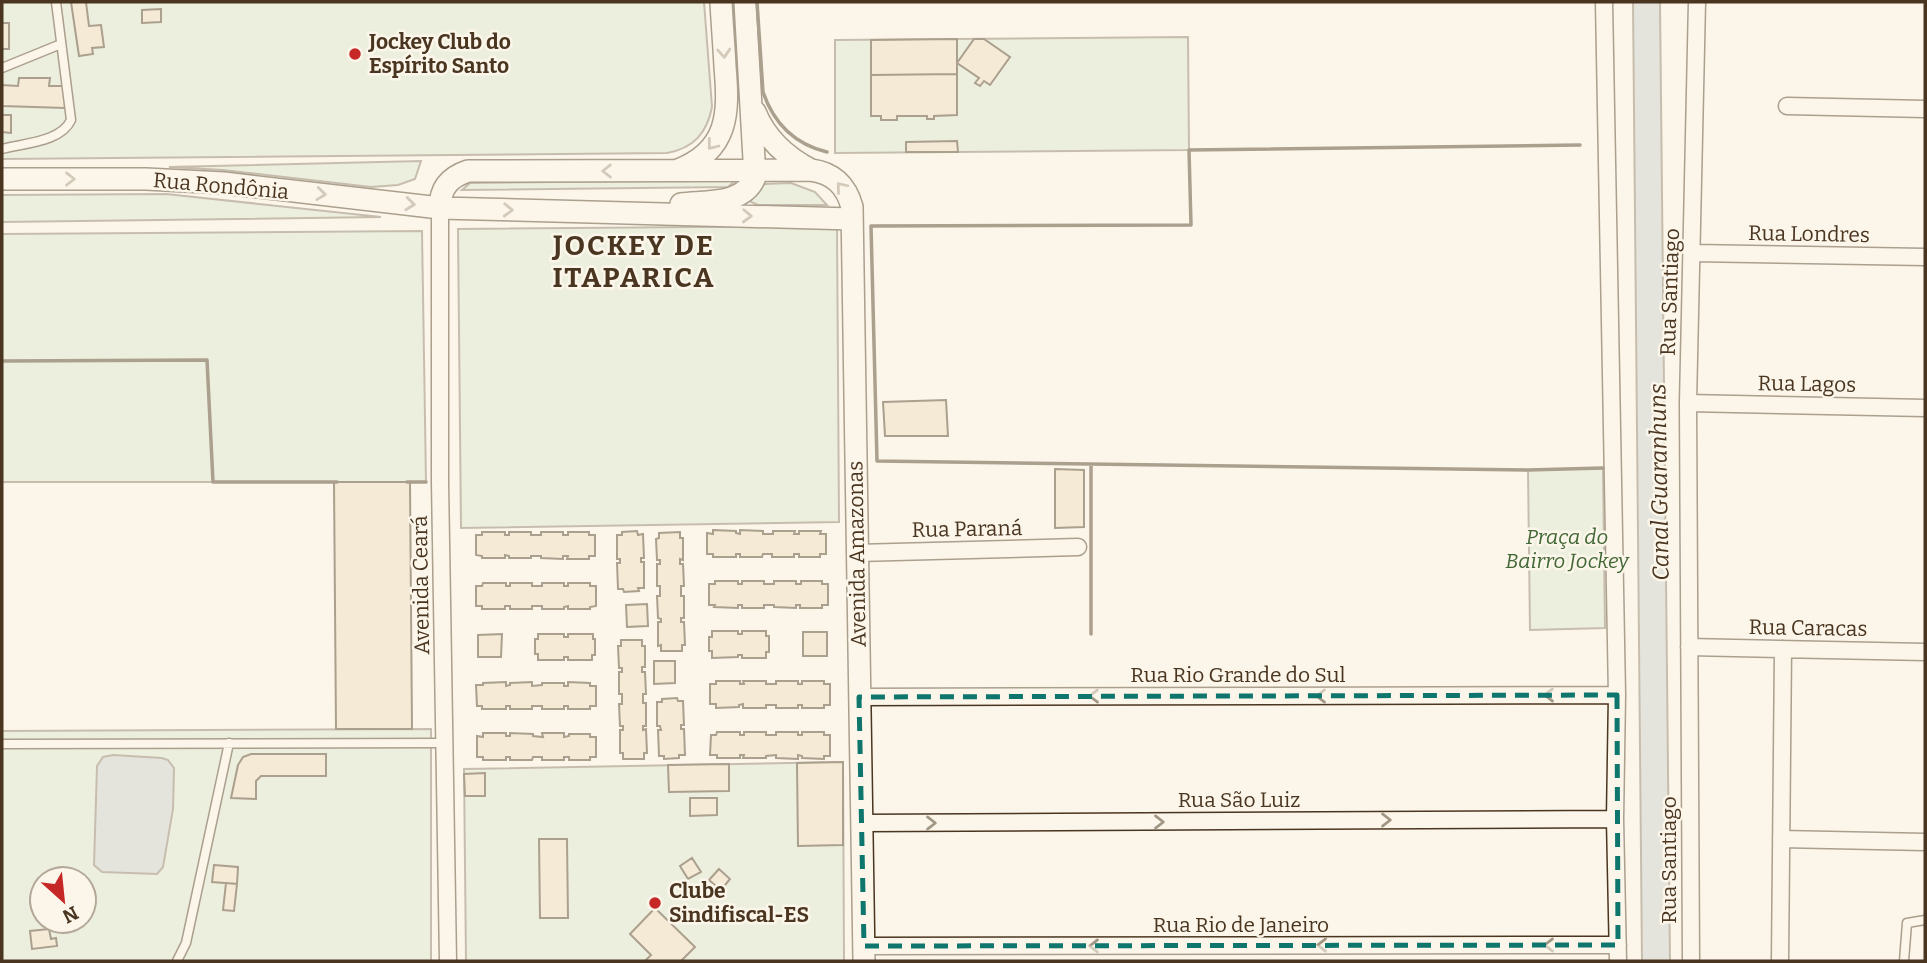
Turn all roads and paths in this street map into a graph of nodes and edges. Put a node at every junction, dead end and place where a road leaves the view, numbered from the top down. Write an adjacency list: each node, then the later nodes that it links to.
1 (56, 2): 6 (lane)
2 (721, 2): 13 (street, one-way to 13)
3 (745, 2): 8 (street)
4 (1604, 2): 28 (street)
5 (1697, 2): 19 (street, Rua Santiago)
6 (61, 44): 7 (lane); 11 (lane)
7 (2, 68)
8 (752, 103): 12 (street, Avenida Amazonas); 14 (street)
9 (1787, 106): 10 (street)
10 (1925, 109)
11 (2, 149)
12 (811, 170): 14 (street); 18 (street, Avenida Amazonas, one-way to 12)
13 (675, 171): 14 (street); 16 (street, one-way to 16)
14 (756, 171): 17 (street)
15 (2, 179): 16 (street, Rua Rondônia, one-way to 16)
16 (440, 208): 17 (street, Rua Rondônia, one-way to 17); 30 (street, Avenida Ceará)
17 (606, 212): 18 (street, Rua Rondônia, one-way to 18)
18 (852, 219): 24 (street, Avenida Amazonas)
19 (1693, 253): 20 (street, Rua Londres); 21 (street, Rua Santiago)
20 (1925, 257)
21 (1688, 403): 22 (street, Rua Lagos); 25 (street, Rua Santiago)
22 (1925, 408)
23 (1078, 547): 24 (street, Rua Paraná)
24 (857, 553): 29 (street, Avenida Amazonas)
25 (1689, 647): 26 (street, Rua Caracas); 42 (street, Rua Santiago)
26 (1783, 649): 27 (street, Rua Caracas); 35 (street)
27 (1925, 652)
28 (1617, 695): 29 (street, Rua Rio Grande do Sul, one-way to 29); 33 (street)
29 (859, 697): 34 (street, Avenida Amazonas)
30 (444, 743): 32 (lane); 41 (street, Avenida Ceará)
31 (2, 744): 32 (lane)
32 (229, 744): 40 (lane)
33 (1615, 819): 34 (street, Rua São Luiz, one-way to 33); 38 (street)
34 (863, 823): 39 (street, Avenida Amazonas)
35 (1782, 839): 36 (street); 43 (street)
36 (1925, 842)
37 (1925, 920): 44 (lane)
38 (1618, 953): 39 (street, Rua Rio de Janeiro, one-way to 39)
39 (863, 954)
40 (177, 961)
41 (448, 961)
42 (1691, 961)
43 (1780, 961)
44 (1904, 961)

